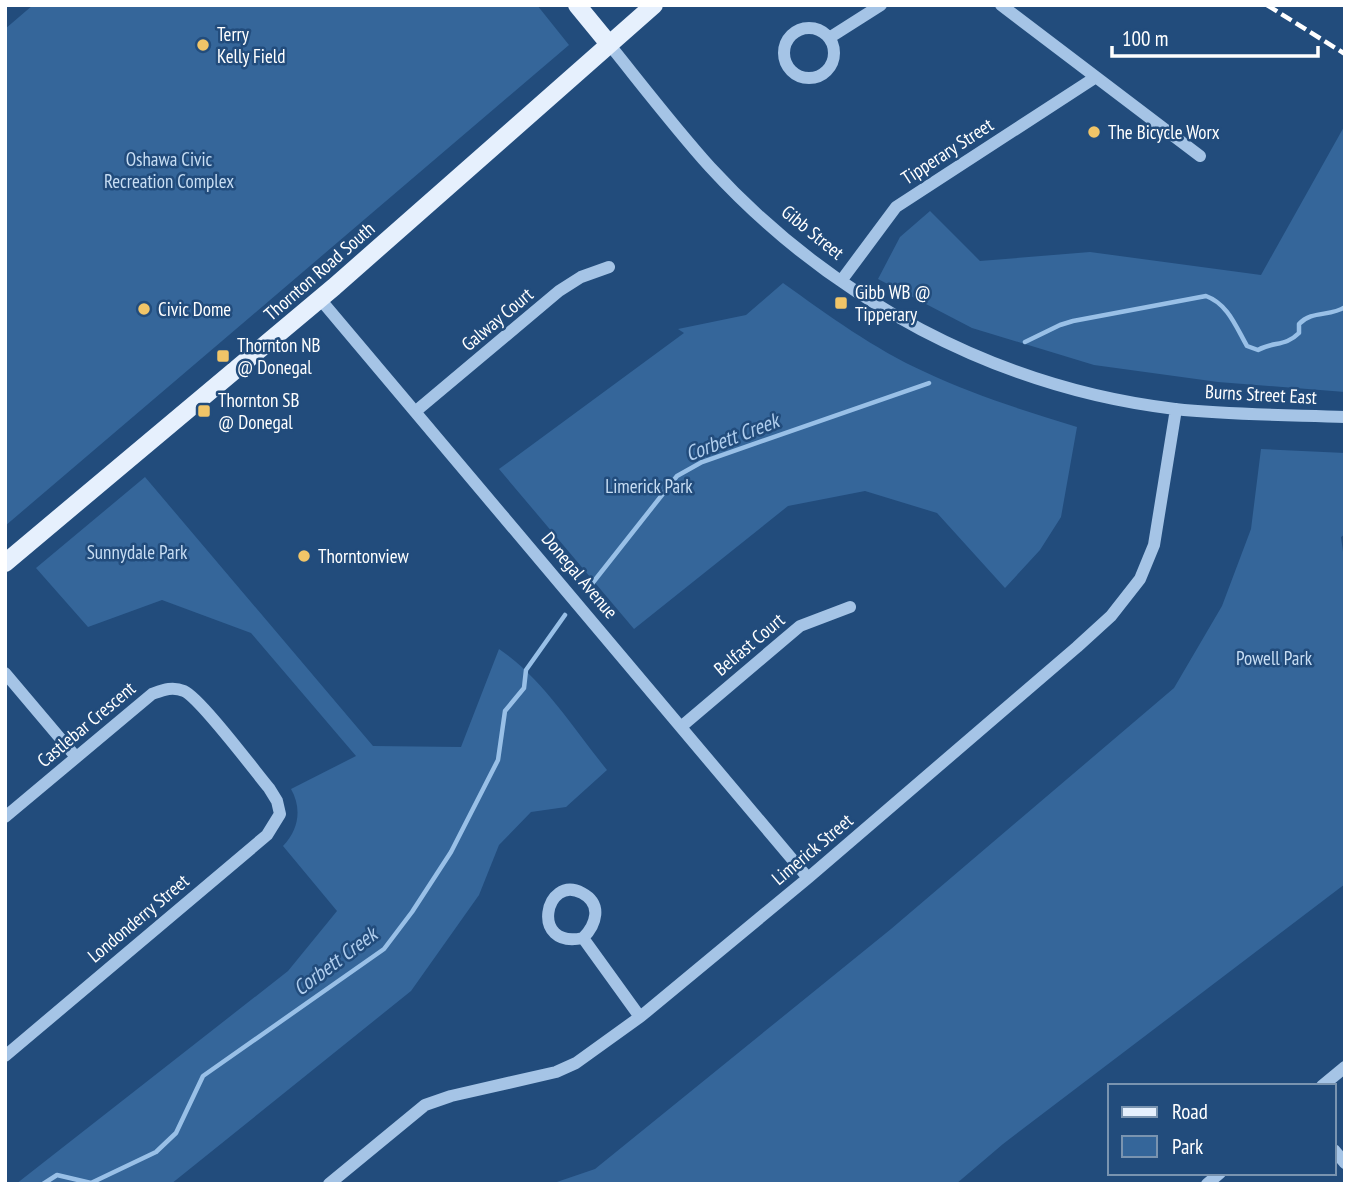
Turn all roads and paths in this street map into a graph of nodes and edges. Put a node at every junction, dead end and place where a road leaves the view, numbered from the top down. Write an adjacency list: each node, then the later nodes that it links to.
1 (577, 5): 6 (main road, Gibb Street)
2 (654, 5): 6 (main road, Thornton Road South)
3 (881, 5): 5 (street)
4 (1001, 5): 7 (street)
5 (829, 38): 5 (street)
6 (609, 44): 10 (street, Gibb Street); 11 (main road, Thornton Road South)
7 (1096, 77): 8 (street); 10 (street, Tipperary Street)
8 (1200, 156)
9 (609, 267): 13 (street, Galway Court)
10 (841, 281): 12 (street, Gibb Street)
11 (320, 299): 13 (street, Donegal Avenue); 15 (main road, Thornton Road South)
12 (1176, 409): 14 (street, Burns Street East); 22 (street, Limerick Street)
13 (416, 411): 18 (street, Donegal Avenue)
14 (1345, 417)
15 (5, 563)
16 (850, 607): 18 (street, Belfast Court)
17 (5, 673): 19 (street)
18 (682, 726): 22 (street, Donegal Avenue)
19 (76, 757): 20 (street, Castlebar Crescent); 21 (street, Castlebar Crescent)
20 (277, 801): 25 (street, Londonderry Street)
21 (5, 817)
22 (808, 878): 24 (street, Limerick Street)
23 (583, 938): 23 (street); 24 (street)
24 (640, 1017): 28 (street, Limerick Street)
25 (5, 1056)
26 (1345, 1067): 27 (street)
27 (1324, 1084)
28 (329, 1184)

